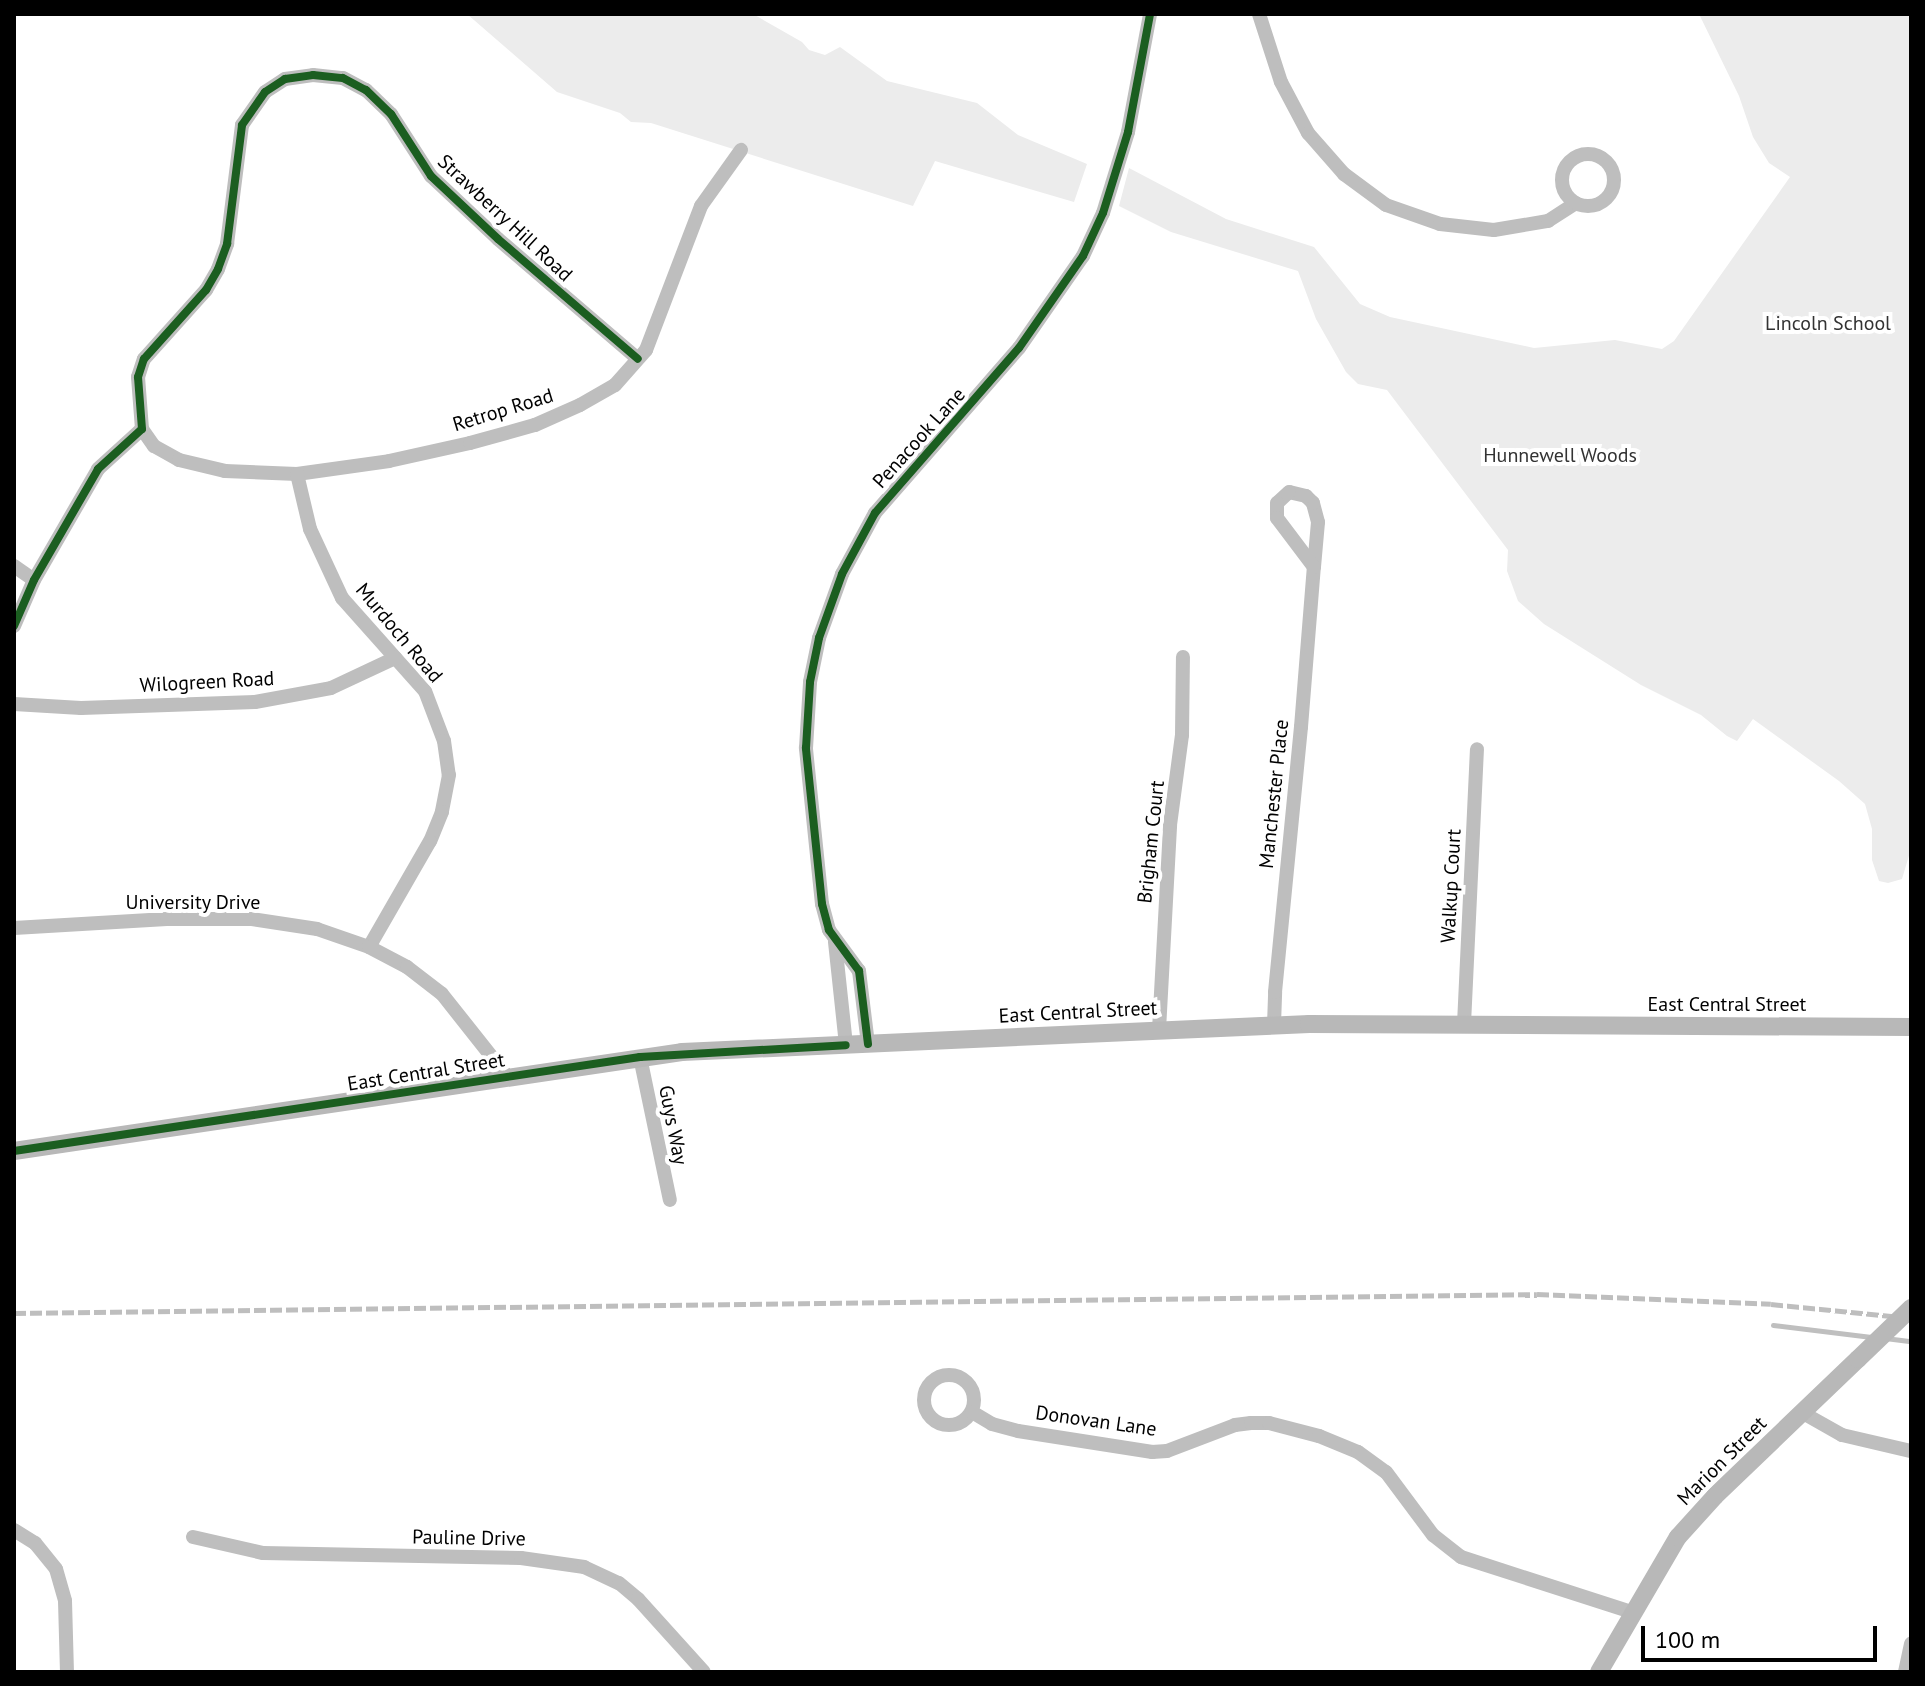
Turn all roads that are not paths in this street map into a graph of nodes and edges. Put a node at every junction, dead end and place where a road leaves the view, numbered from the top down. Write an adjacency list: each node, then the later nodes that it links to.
1 (1150, 14): 17 (street, Penacook Lane)
2 (1259, 14): 4 (street)
3 (741, 150): 5 (street, Retrop Road)
4 (1576, 203)
5 (638, 359): 6 (street, Strawberry Hill Road); 7 (street, Retrop Road)
6 (142, 429): 7 (street, Retrop Road); 10 (street)
7 (297, 474): 13 (street, Murdoch Road)
8 (14, 566): 10 (street)
9 (1314, 567): 9 (street, Manchester Place); 20 (street, Manchester Place)
10 (34, 580): 11 (street)
11 (14, 626)
12 (1183, 657): 22 (street, Brigham Court)
13 (395, 658): 14 (street, Wilogreen Road); 18 (street, Murdoch Road)
14 (14, 704)
15 (1477, 749): 19 (street, Walkup Court)
16 (14, 928): 18 (street, University Drive)
17 (835, 942): 23 (street, Penacook Lane); 24 (street, Penacook Lane)
18 (369, 947): 26 (street, University Drive)
19 (1464, 1024): 20 (main road, East Central Street); 21 (main road, East Central Street)
20 (1274, 1025): 22 (main road, East Central Street)
21 (1911, 1027)
22 (1159, 1030): 23 (main road, East Central Street)
23 (868, 1044): 24 (main road, East Central Street)
24 (846, 1045): 25 (main road, East Central Street)
25 (640, 1057): 26 (main road, East Central Street); 28 (street, Guys Way)
26 (507, 1076): 27 (main road, East Central Street)
27 (14, 1151)
28 (670, 1200)
29 (1911, 1308): 31 (main road, Marion Street, bridge)
30 (972, 1412): 35 (street, Donovan Lane)
31 (1803, 1413): 32 (street); 35 (main road, Marion Street)
32 (1911, 1451)
33 (14, 1530): 37 (street)
34 (193, 1537): 38 (street, Pauline Drive)
35 (1634, 1613): 39 (main road, Marion Street)
36 (1911, 1644): 40 (street)
37 (67, 1672)
38 (704, 1672)
39 (1599, 1672)
40 (1905, 1672)

